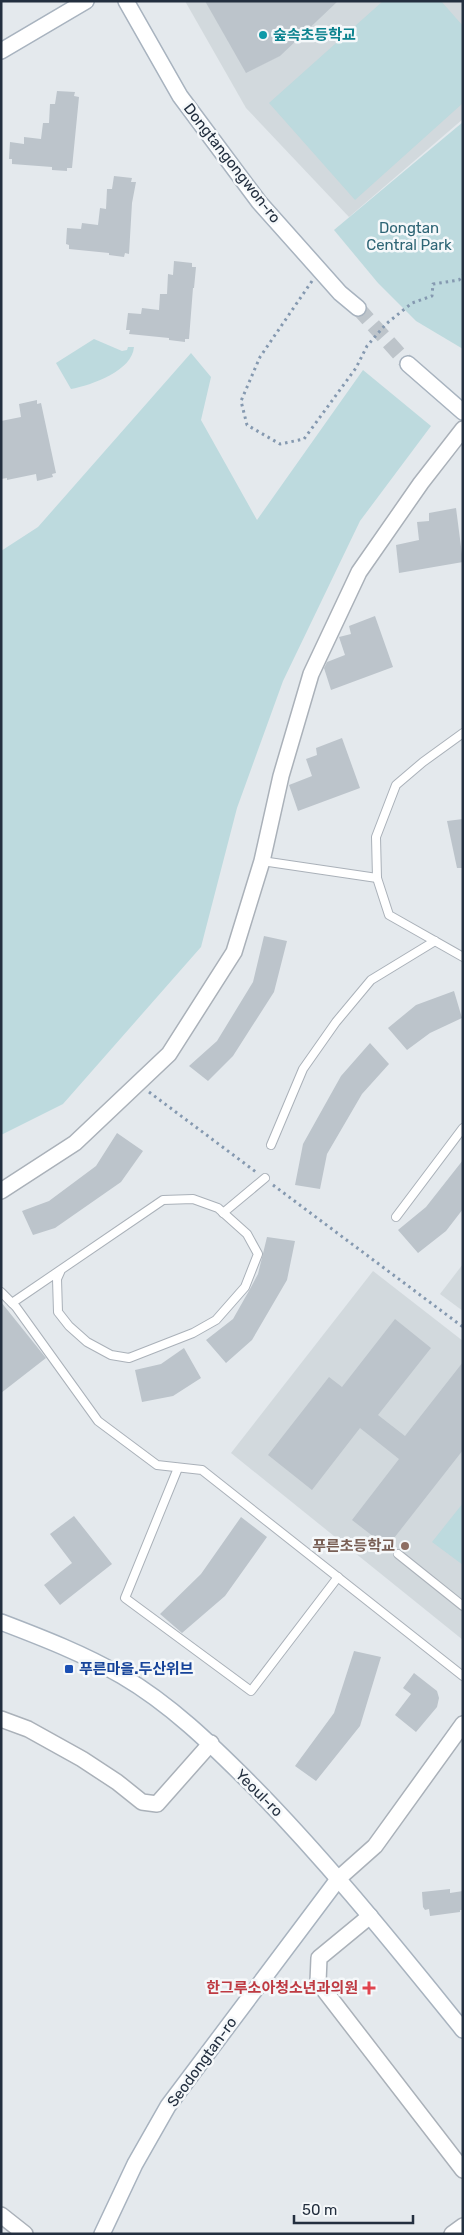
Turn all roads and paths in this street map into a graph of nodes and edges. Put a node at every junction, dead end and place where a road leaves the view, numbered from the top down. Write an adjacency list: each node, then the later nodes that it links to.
1 (86, 1): 3 (street)
2 (126, 1): 4 (street, Dongtangongwon-ro)
3 (1, 51)
4 (320, 270): 5 (path); 6 (street, Dongtangongwon-ro)
5 (463, 275)
6 (358, 308)
7 (408, 364): 8 (street)
8 (463, 412)
9 (463, 429): 11 (street)
10 (463, 733): 12 (lane)
11 (262, 861): 12 (lane); 15 (street)
12 (377, 878): 13 (lane)
13 (435, 941): 14 (lane); 17 (lane)
14 (463, 957)
15 (138, 1083): 18 (path); 19 (street)
16 (463, 1128): 21 (lane)
17 (271, 1145)
18 (265, 1178): 20 (lane); 25 (path)
19 (1, 1191)
20 (223, 1212): 22 (lane); 22 (lane)
21 (396, 1217)
22 (61, 1270): 24 (lane)
23 (1, 1292): 24 (lane)
24 (12, 1303): 26 (lane)
25 (463, 1327)
26 (178, 1468): 28 (lane); 28 (lane)
27 (398, 1554): 29 (lane)
28 (338, 1578): 31 (lane)
29 (463, 1606)
30 (1, 1622): 34 (street, Yeoul-ro)
31 (463, 1676)
32 (1, 1719): 34 (street)
33 (463, 1724): 35 (street)
34 (210, 1743): 35 (street, Yeoul-ro)
35 (339, 1878): 36 (street, Yeoul-ro); 42 (street, Seodongtan-ro)
36 (370, 1916): 37 (street, Yeoul-ro); 38 (street)
37 (463, 2030)
38 (463, 2170)
39 (1, 2215): 41 (street)
40 (463, 2226): 43 (street)
41 (25, 2234)
42 (102, 2234)
43 (452, 2234)

